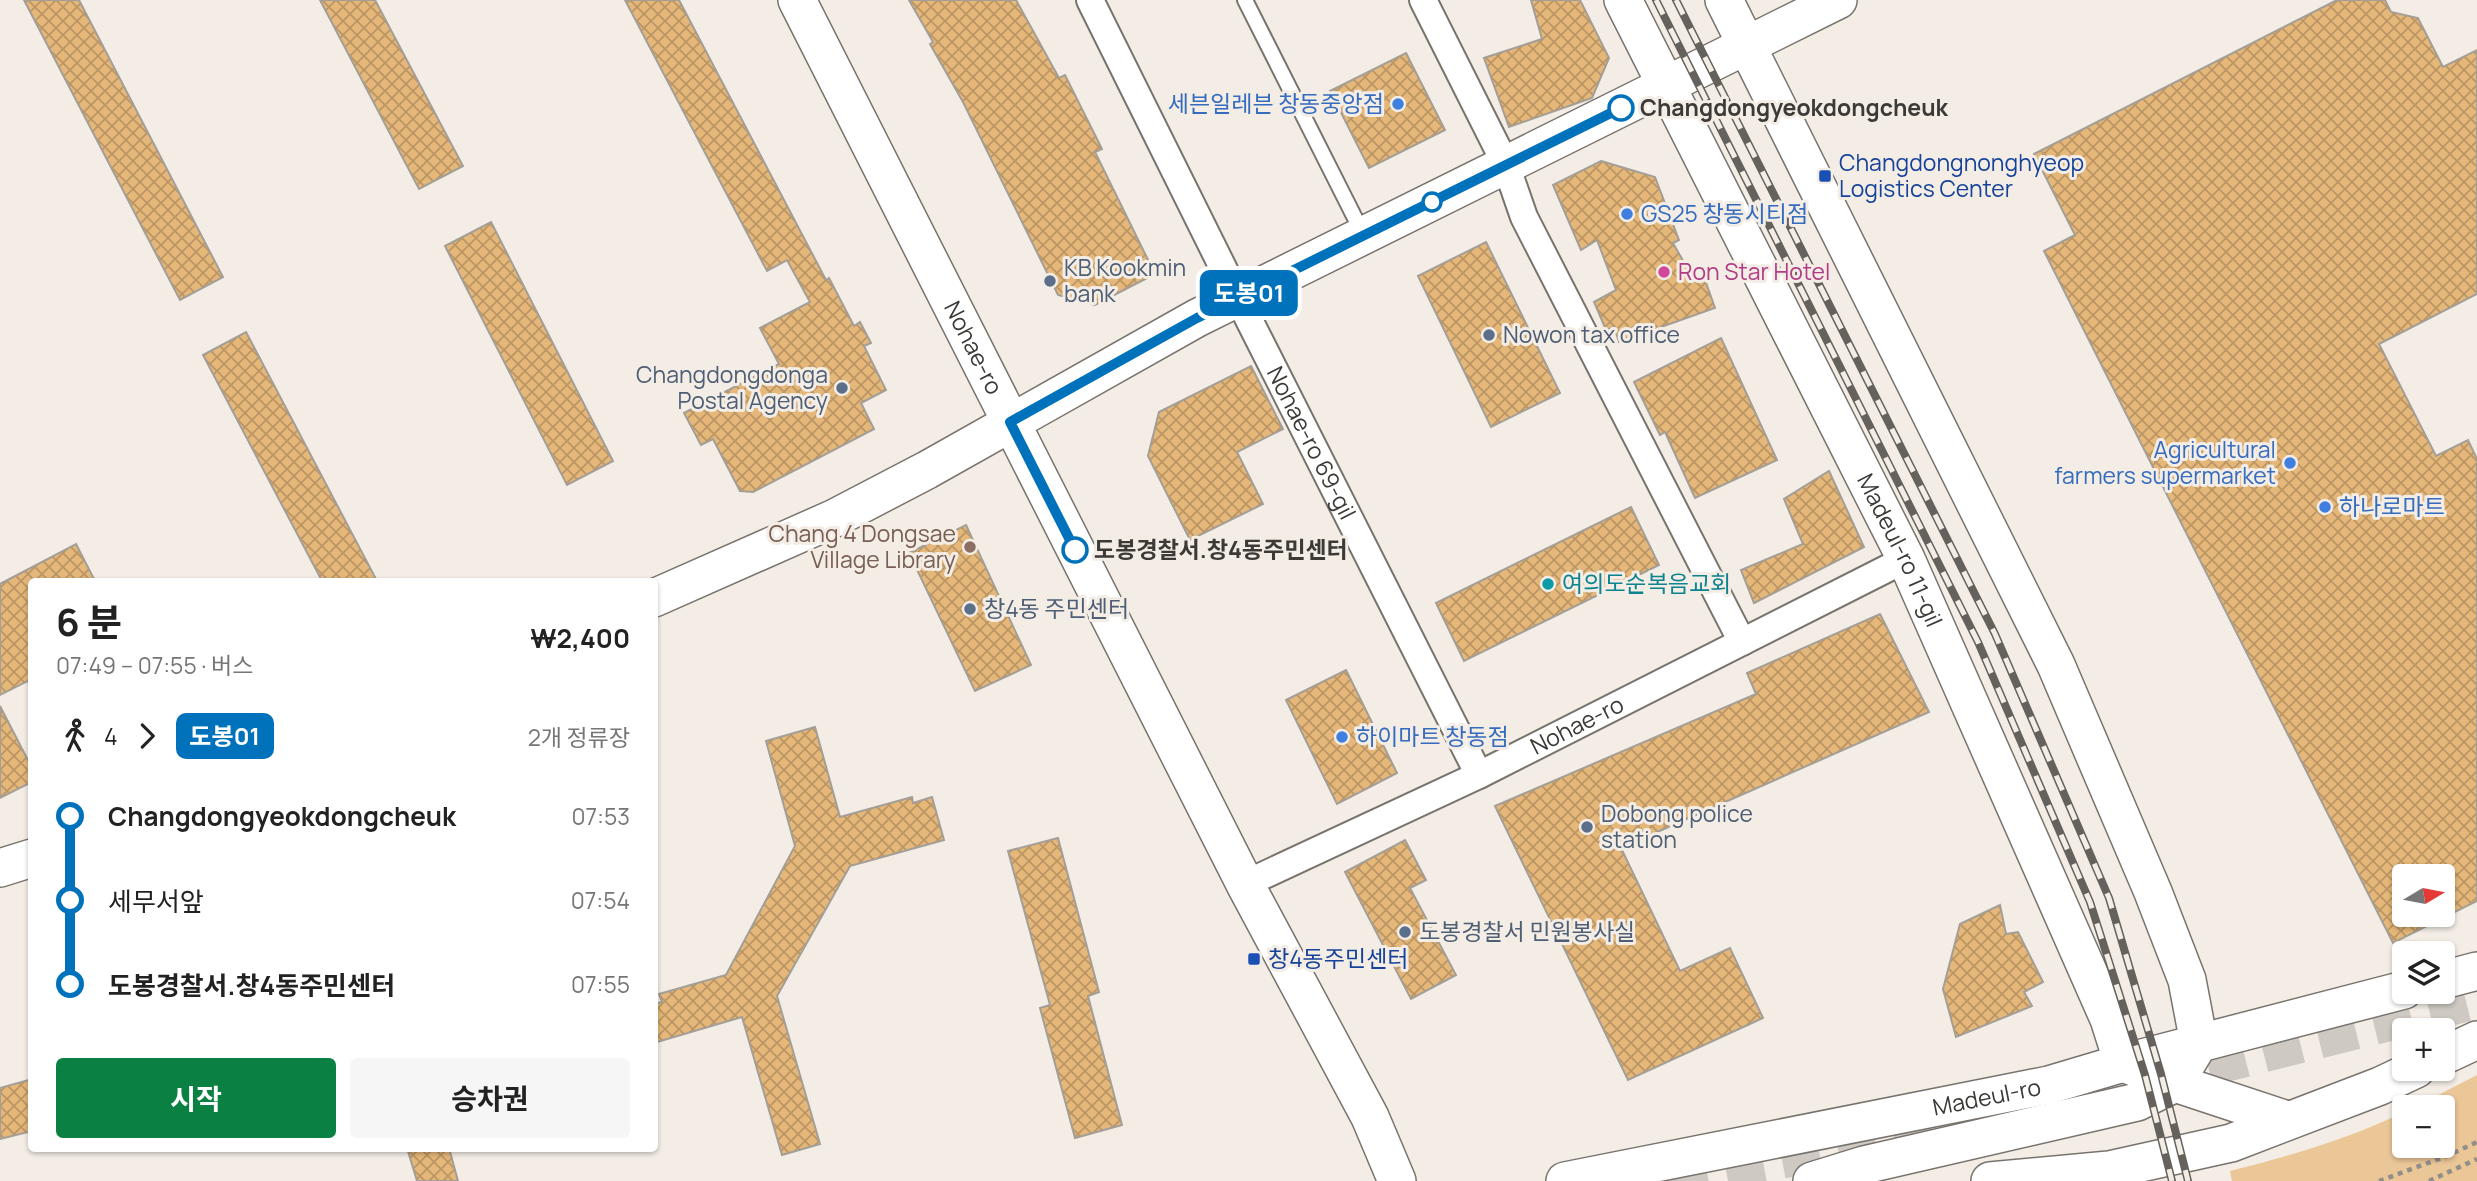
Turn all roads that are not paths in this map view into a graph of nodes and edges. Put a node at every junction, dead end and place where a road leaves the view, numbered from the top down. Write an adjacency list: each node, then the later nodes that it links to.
1 (797, 0): 13 (main road, Nohae-ro)
2 (1090, 0): 12 (street, Nohae-ro 69-gil)
3 (1245, 0): 11 (lane)
4 (1423, 0): 10 (street)
5 (1623, 0): 9 (main road, Madeul-ro 11-gil)
6 (1724, 0): 8 (main road)
7 (1839, 0): 8 (main road)
8 (1746, 46): 9 (main road); 26 (main road)
9 (1666, 86): 10 (main road); 14 (main road, Madeul-ro 11-gil)
10 (1506, 165): 11 (main road); 16 (street)
11 (1364, 236): 12 (main road)
12 (1238, 298): 13 (main road); 17 (street, Nohae-ro 69-gil)
13 (1010, 422): 15 (main road); 20 (main road, Nohae-ro)
14 (1906, 559): 16 (street, Nohae-ro); 23 (main road, Madeul-ro 11-gil)
15 (658, 596)
16 (1742, 642): 17 (street, Nohae-ro)
17 (1479, 775): 20 (street, Nohae-ro)
18 (28, 859): 19 (main road)
19 (0, 868)
20 (1245, 884): 33 (main road, Nohae-ro)
21 (2477, 971): 22 (main road)
22 (2455, 977)
23 (2094, 984): 28 (main road, Madeul-ro 11-gil); 31 (main road)
24 (2392, 993): 26 (main road, Madeul-ro)
25 (2477, 1040): 27 (main road)
26 (2199, 1043): 28 (main road, Madeul-ro); 30 (main road)
27 (2455, 1050)
28 (2123, 1063): 30 (main road); 31 (main road, Madeul-ro)
29 (2392, 1080): 32 (main road)
30 (2175, 1083): 32 (main road); 35 (main road)
31 (2049, 1085): 34 (main road, Madeul-ro)
32 (2287, 1121): 36 (main road)
33 (1397, 1181)
34 (1565, 1181)
35 (1812, 1181)
36 (1990, 1181)

